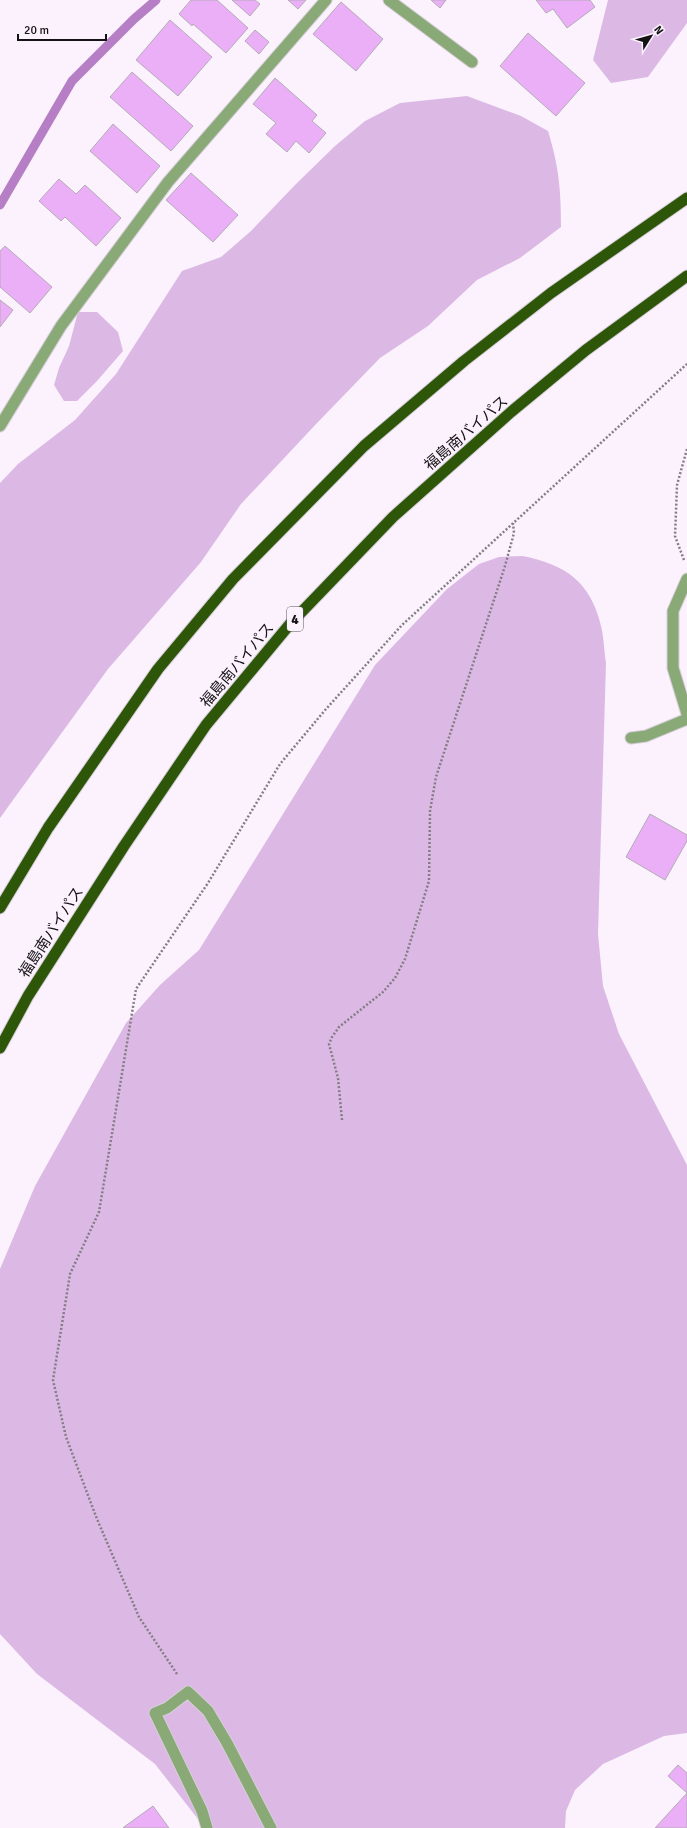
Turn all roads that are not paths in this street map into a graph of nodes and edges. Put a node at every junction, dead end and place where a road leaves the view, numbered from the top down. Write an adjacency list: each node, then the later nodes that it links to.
1 (326, 0): 6 (street)
2 (389, 0): 3 (street)
3 (472, 62)
4 (687, 198): 11 (highway)
5 (687, 276): 12 (highway, 福島南バイパス / 4)
6 (0, 426)
7 (687, 579): 8 (street)
8 (687, 714)
9 (687, 719): 10 (street)
10 (631, 738)
11 (0, 908)
12 (0, 1048)
13 (207, 1828): 14 (street)
14 (271, 1828)

